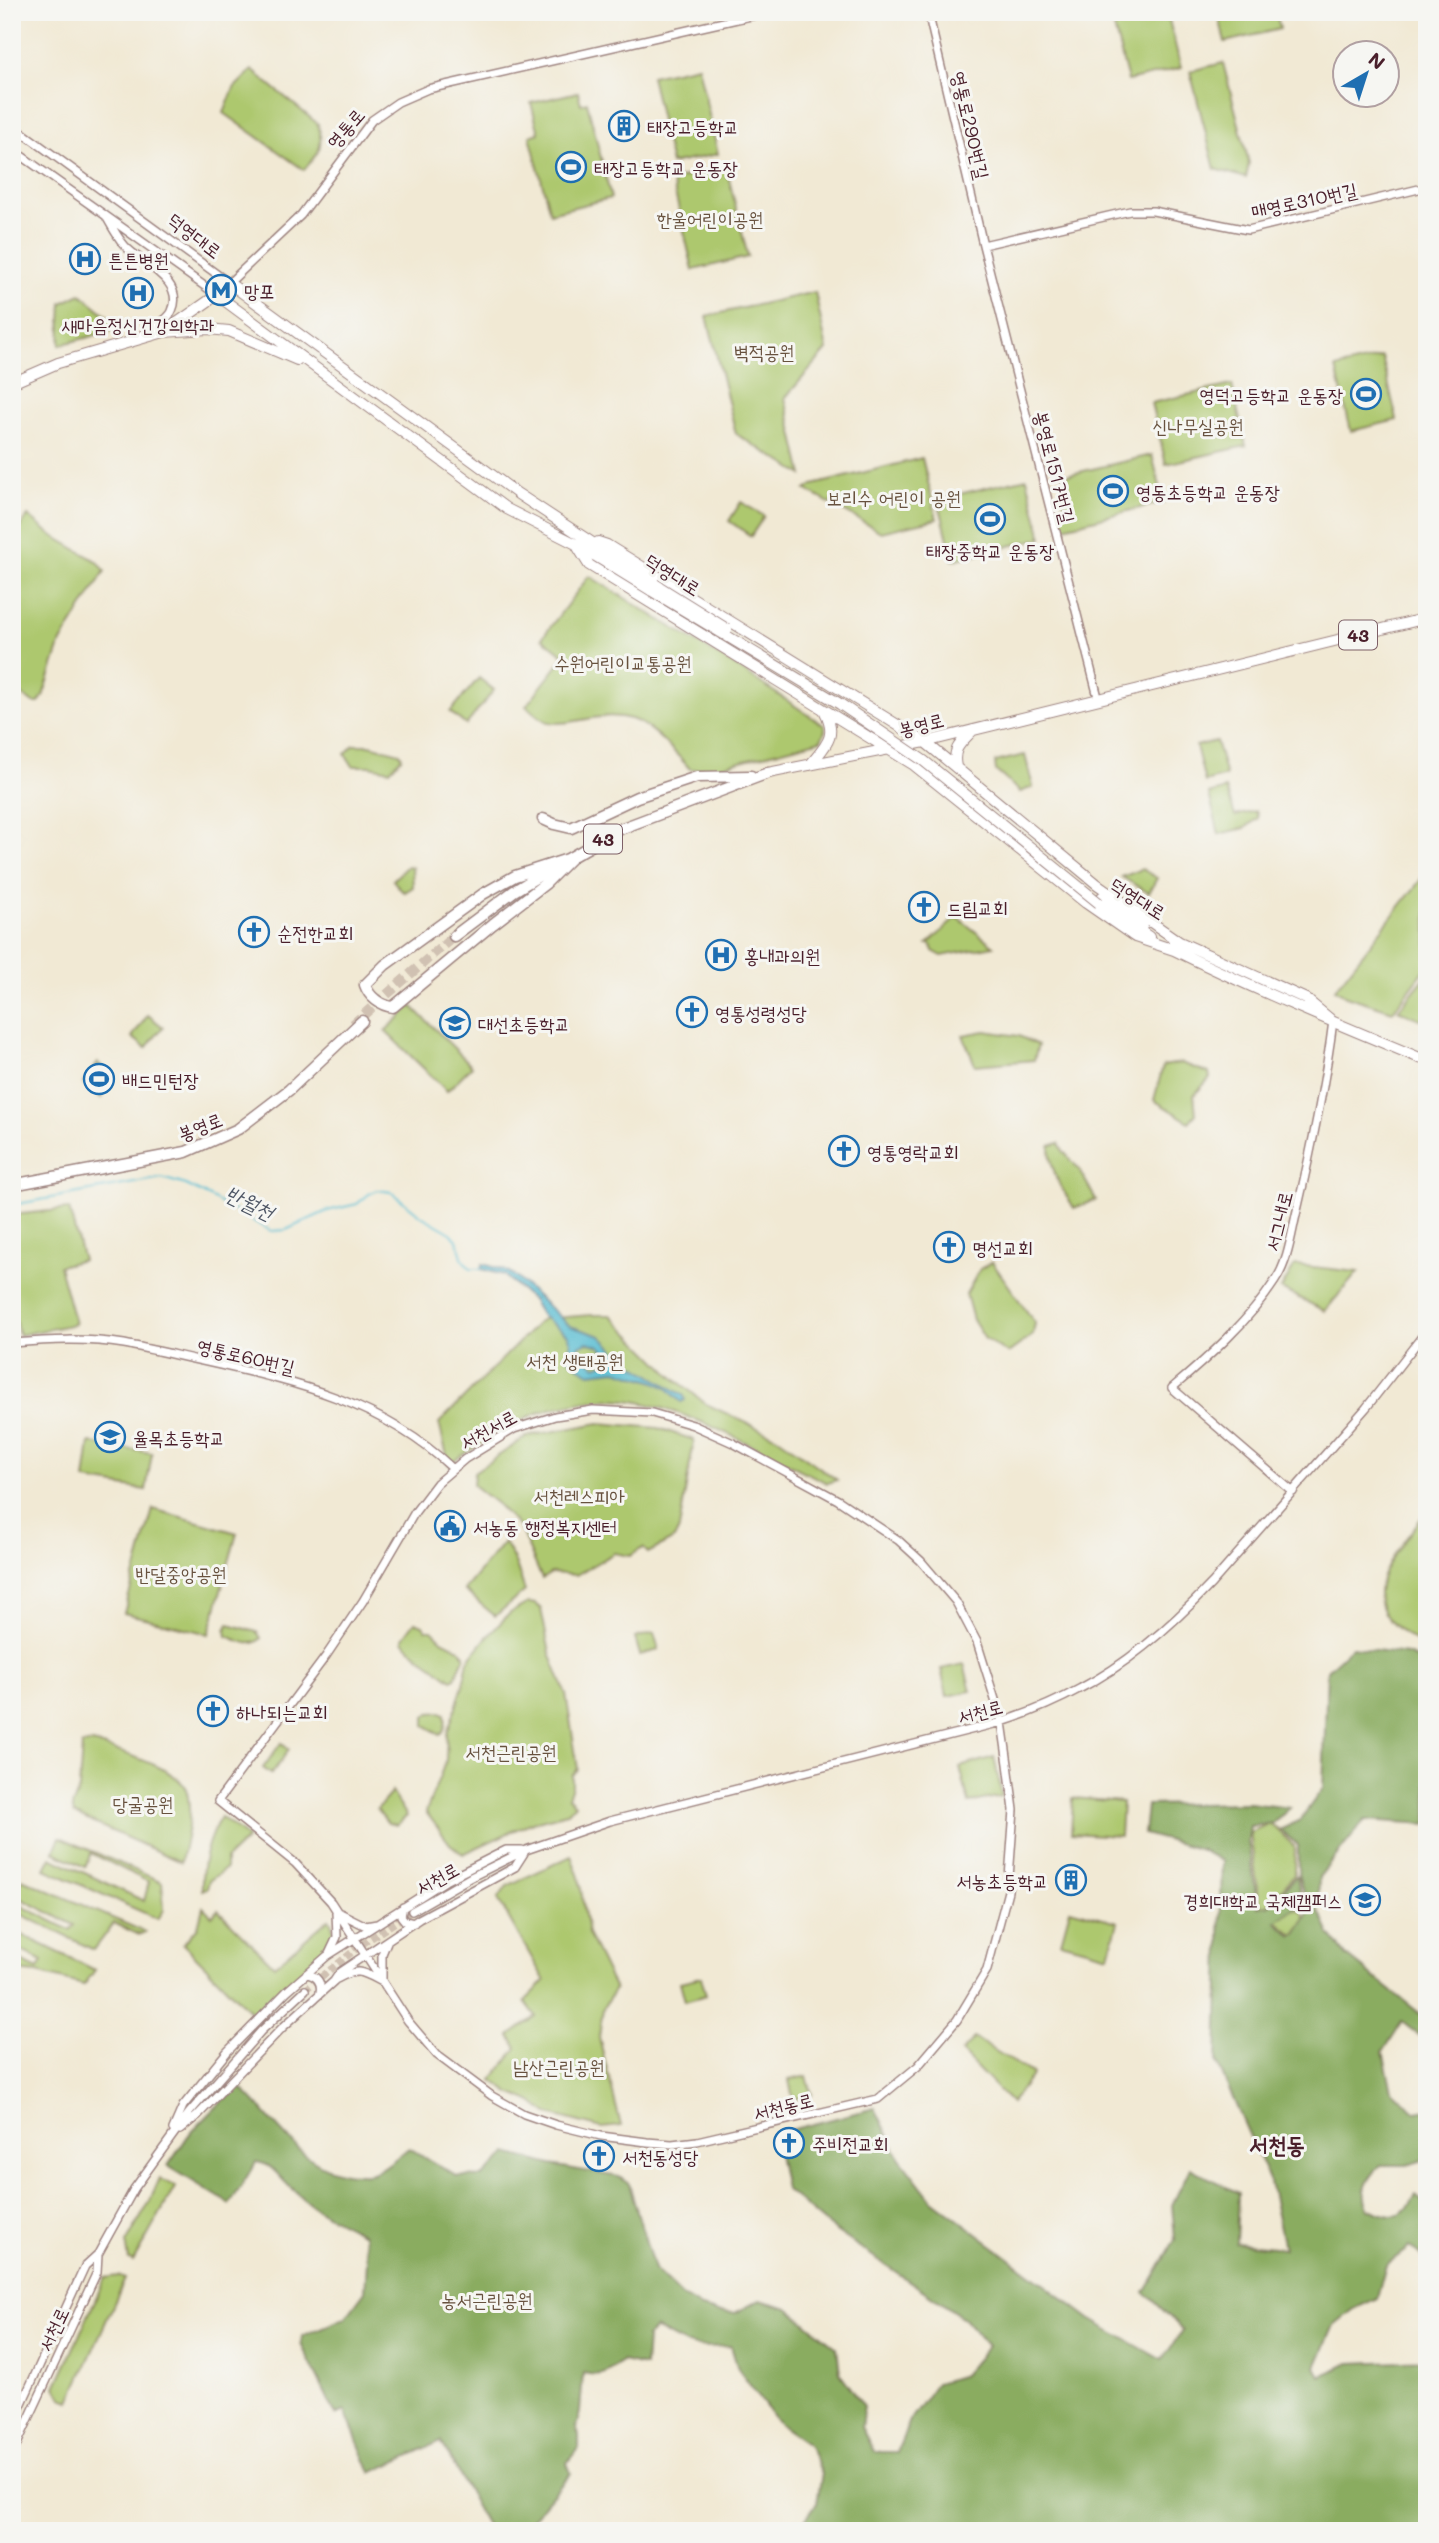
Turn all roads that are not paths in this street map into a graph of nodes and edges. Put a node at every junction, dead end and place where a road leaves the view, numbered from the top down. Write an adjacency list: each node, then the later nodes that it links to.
1 (768, 12): 8 (street, 영통로)
2 (928, 12): 7 (street, 영통로290번길)
3 (12, 125): 8 (street, 덕영대로)
4 (12, 149): 6 (street, 덕영대로)
5 (1427, 187): 7 (street, 매영로310번길)
6 (104, 215): 9 (street, 덕영대로); 11 (street)
7 (983, 245): 16 (street, 봉영로1517번길)
8 (229, 283): 9 (main road, 영통로); 14 (main road, 덕영대로)
9 (217, 295): 10 (main road, 영통로); 12 (main road, 덕영대로)
10 (164, 332): 11 (main road, 영통로); 12 (main road)
11 (135, 340): 13 (main road, 영통로)
12 (311, 366): 14 (main road, 덕영대로)
13 (12, 383)
14 (578, 540): 17 (main road); 19 (main road); 27 (main road, 덕영대로, bridge)
15 (1427, 618): 16 (main road, 봉영로 / 43)
16 (1098, 697): 18 (main road, 봉영로 / 43)
17 (825, 711): 20 (main road); 21 (main road)
18 (974, 729): 19 (main road, 봉영로 / 43); 22 (main road)
19 (925, 742): 20 (main road, 봉영로 / 43); 22 (main road)
20 (887, 750): 21 (main road, 봉영로 / 43); 27 (main road)
21 (810, 765): 23 (main road, 봉영로 / 43)
22 (956, 768): 27 (main road)
23 (765, 775): 24 (highway); 25 (highway, 봉영로 / 43)
24 (543, 819)
25 (571, 858): 25 (highway); 26 (highway, 봉영로 / 43)
26 (454, 936)
27 (1176, 946): 29 (main road, 덕영대로)
28 (362, 1021): 31 (highway, 봉영로)
29 (1333, 1021): 30 (main road, 덕영대로); 35 (street, 서그내로)
30 (1427, 1061)
31 (12, 1185)
32 (1427, 1330): 35 (street, 서천로)
33 (12, 1343): 34 (street, 영통로60번길)
34 (452, 1468): 36 (street, 서천서로); 40 (street, 서천서로)
35 (1293, 1492): 36 (street, 서천로)
36 (1002, 1722): 37 (street, 서천로); 49 (street, 서천동로)
37 (526, 1850): 38 (street); 39 (street, 서천로); 42 (street)
38 (402, 1908): 41 (street); 42 (street)
39 (412, 1910)
40 (336, 1911): 41 (street); 43 (street, 서천서로); 46 (street)
41 (381, 1923): 43 (street)
42 (414, 1923): 44 (street)
43 (355, 1939): 45 (street, 서천동로); 46 (street)
44 (390, 1939): 45 (street); 49 (street)
45 (365, 1954): 48 (street); 49 (street, 서천동로)
46 (327, 1956): 47 (street)
47 (306, 1974): 51 (street); 52 (street)
48 (334, 1981): 49 (street); 51 (street)
49 (382, 1982)
50 (305, 1990): 52 (street, 서천로)
51 (320, 1992): 52 (street)
52 (169, 2140): 53 (street, 서천로)
53 (98, 2254): 54 (street, 서천로); 55 (street, 서천로)
54 (12, 2425)
55 (12, 2455)

